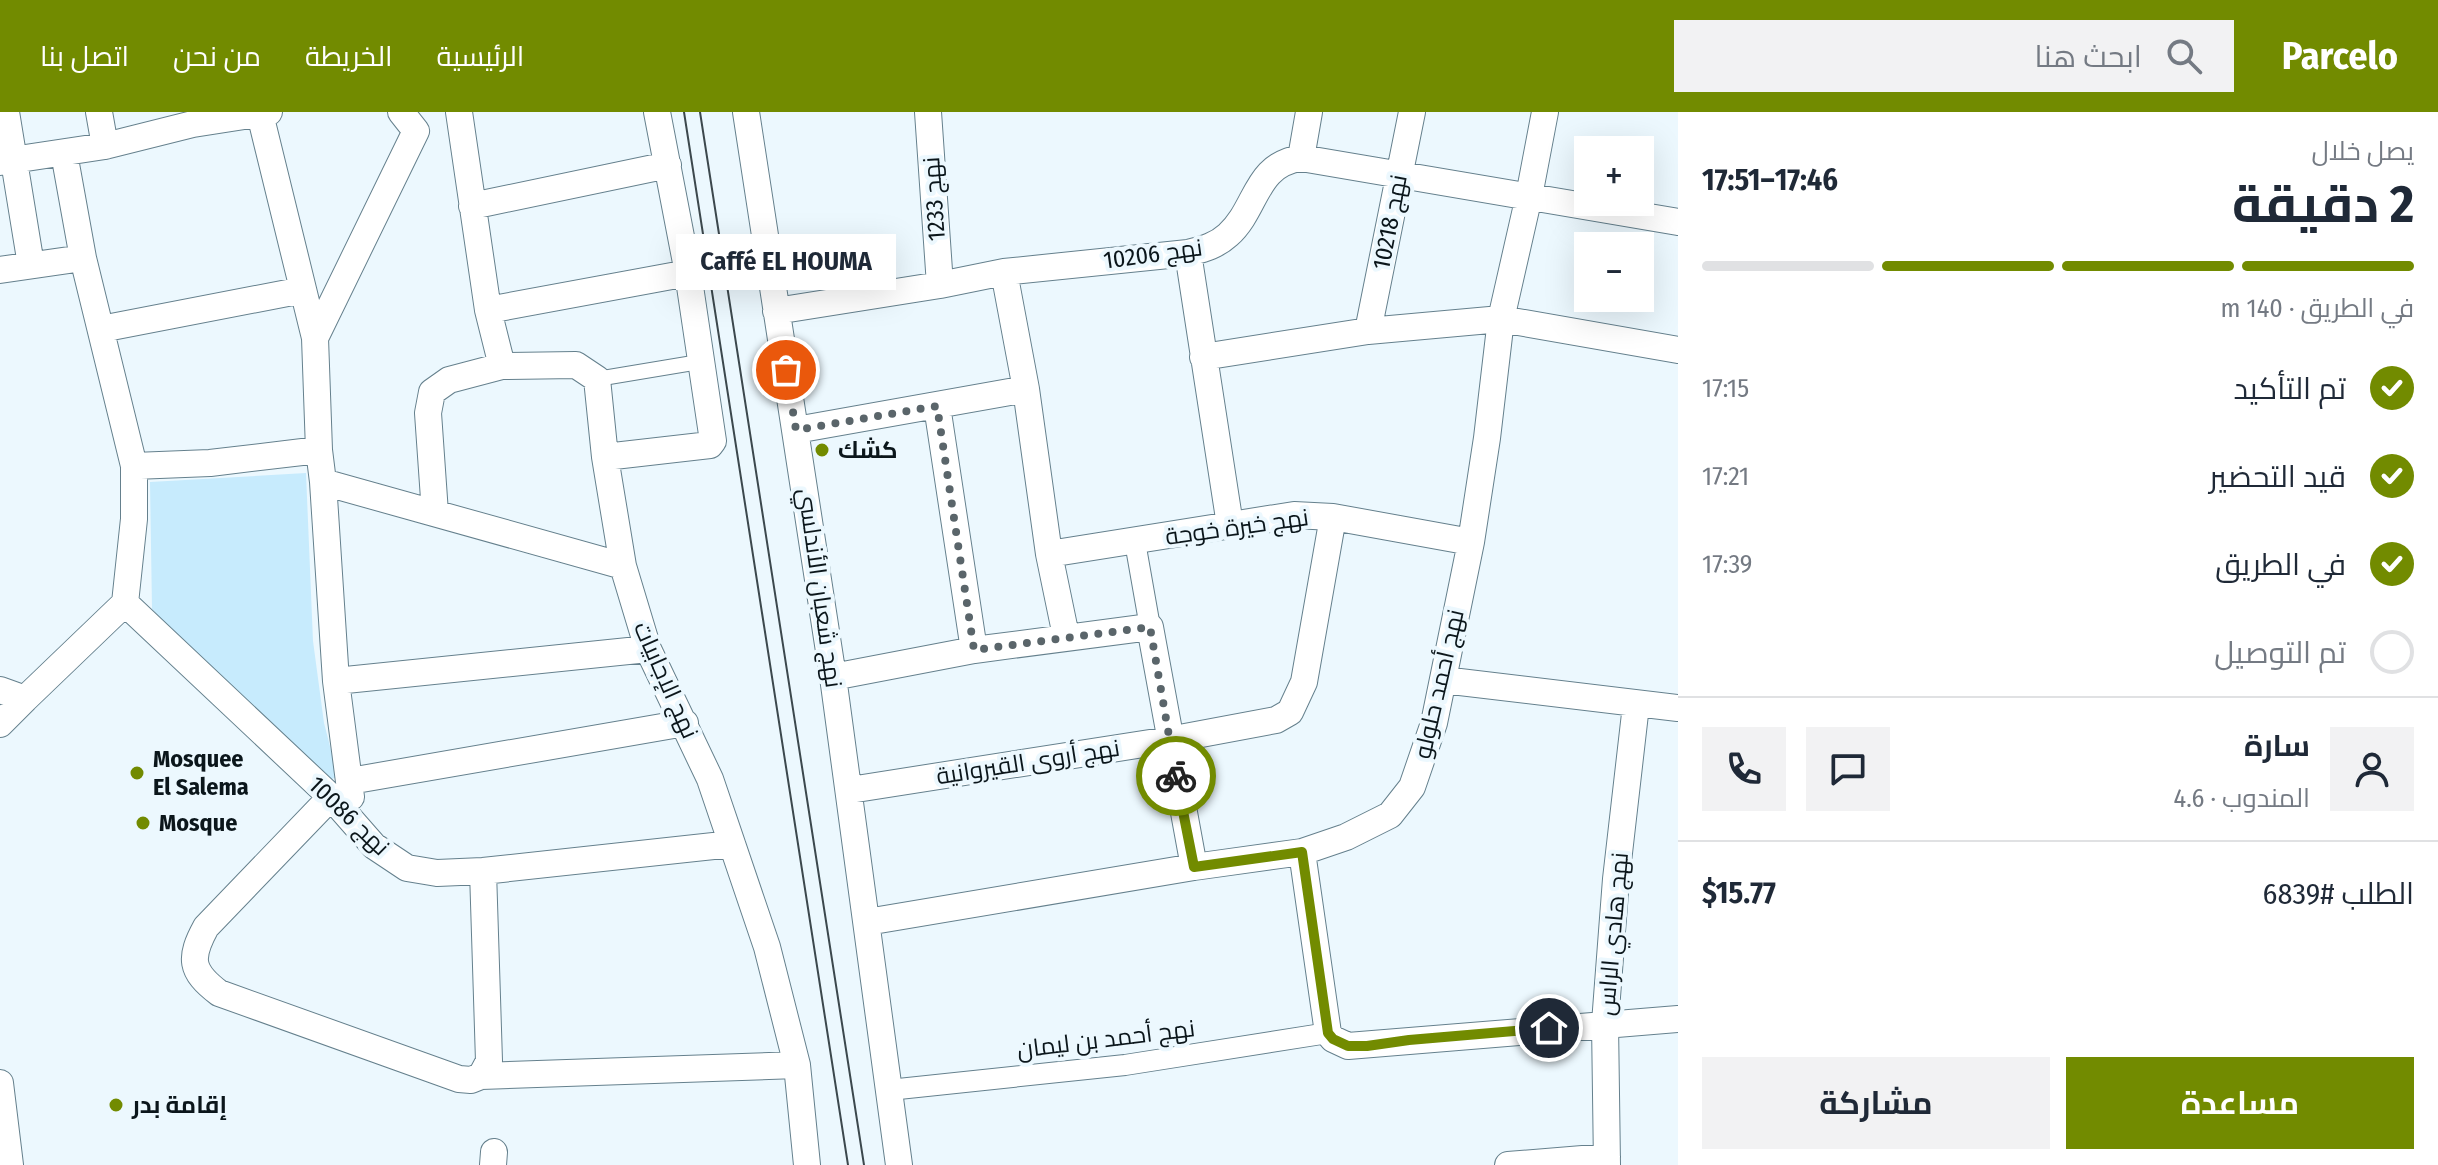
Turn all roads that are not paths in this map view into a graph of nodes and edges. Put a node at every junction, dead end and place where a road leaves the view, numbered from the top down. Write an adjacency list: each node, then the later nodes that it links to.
1 (6, 112): 16 (street)
2 (99, 112): 13 (street)
3 (401, 112): 35 (street)
4 (459, 112): 20 (street)
5 (657, 112): 17 (street)
6 (746, 112): 31 (street, نهج شعبان الأندلسي)
7 (928, 112): 28 (street, نهج 1233)
8 (1309, 112): 15 (street)
9 (1412, 112): 18 (street, نهج 10218)
10 (1545, 112): 19 (street, نهج أحمد حلولو)
11 (265, 113): 12 (street); 29 (street)
12 (192, 118): 13 (street)
13 (105, 146): 14 (street)
14 (64, 153): 16 (street); 23 (street)
15 (1301, 158): 18 (street); 22 (street, نهج 10206)
16 (7, 161): 24 (street)
17 (668, 165): 20 (street); 27 (street)
18 (1400, 174): 19 (street); 34 (street, نهج 10218)
19 (1529, 196): 21 (street); 32 (street, نهج أحمد حلولو)
20 (472, 206): 30 (street)
21 (1678, 222)
22 (1188, 253): 26 (street, نهج 10206); 37 (street)
23 (83, 258): 24 (street); 33 (street)
24 (31, 265): 25 (street)
25 (0, 270)
26 (1004, 272): 28 (street, نهج 10206); 41 (street)
27 (688, 273): 30 (street); 38 (street)
28 (940, 285): 31 (street, نهج 10206)
29 (303, 290): 33 (street); 35 (street)
30 (488, 310): 39 (street)
31 (776, 311): 43 (street, نهج شعبان الأندلسي)
32 (1501, 319): 34 (street); 36 (street); 52 (street, نهج أحمد حلولو)
33 (101, 329): 46 (street)
34 (1368, 331): 37 (street)
35 (315, 338): 44 (street)
36 (1678, 350)
37 (1203, 357): 50 (street)
38 (699, 362): 40 (lane); 45 (street)
39 (502, 366): 40 (street); 48 (street)
40 (597, 379): 45 (street, نهج الإجابيات)
41 (1026, 389): 42 (street); 53 (street)
42 (937, 406): 43 (street); 59 (street)
43 (796, 430): 60 (street, نهج شعبان الأندلسي)
44 (319, 450): 46 (street); 47 (street)
45 (605, 457): 54 (street, نهج الإجابيات)
46 (134, 466): 55 (street)
47 (323, 482): 48 (street); 62 (street)
48 (435, 513): 54 (street)
49 (1333, 517): 50 (street, نهج خيرة خوجة); 52 (street, نهج خيرة خوجة); 69 (street, نهج أروى القيروانية)
50 (1230, 525): 51 (street, نهج خيرة خوجة)
51 (1135, 542): 53 (street, نهج خيرة خوجة); 56 (street)
52 (1471, 542): 61 (street, نهج أحمد حلولو)
53 (1049, 554): 57 (street)
54 (623, 566): 58 (street, نهج الإجابيات)
55 (125, 603): 64 (street); 70 (street, نهج 10086)
56 (1150, 627): 57 (street); 69 (street)
57 (1066, 636): 59 (street)
58 (648, 649): 62 (street); 67 (street, نهج الإجابيات)
59 (974, 650): 60 (street)
60 (833, 677): 71 (street, نهج شعبان الأندلسي)
61 (1443, 680): 65 (street); 73 (street, نهج أحمد حلولو)
62 (336, 681): 70 (street)
63 (0, 690): 64 (street)
64 (25, 699): 68 (street)
65 (1636, 705): 66 (street); 78 (street, نهج هادي الراس)
66 (1678, 708)
67 (685, 723): 70 (street); 72 (street, نهج الإجابيات)
68 (0, 724)
69 (1169, 740): 71 (street, نهج أروى القيروانية); 74 (street)
70 (340, 789): 75 (street, نهج 10086); 81 (street)
71 (850, 790): 76 (street, نهج شعبان الأندلسي)
72 (732, 844): 75 (street, نهج 10086); 80 (street, نهج الإجابيات)
73 (1302, 852): 74 (street, نهج أحمد حلولو); 79 (street)
74 (1194, 867): 76 (street, نهج أحمد حلولو)
75 (483, 871): 81 (street)
76 (867, 922): 83 (street, نهج شعبان الأندلسي)
77 (1678, 1019): 78 (street)
78 (1605, 1023): 79 (street); 84 (street, نهج هادي الراس)
79 (1328, 1033): 83 (street, نهج أحمد بن ليمان)
80 (797, 1065): 81 (street); 86 (street, نهج الإجابيات)
81 (481, 1076)
82 (0, 1083): 85 (street)
83 (889, 1090): 87 (street, نهج شعبان الأندلسي)
84 (1607, 1161): 88 (street)
85 (10, 1165)
86 (807, 1165)
87 (899, 1165)
88 (1508, 1165)

